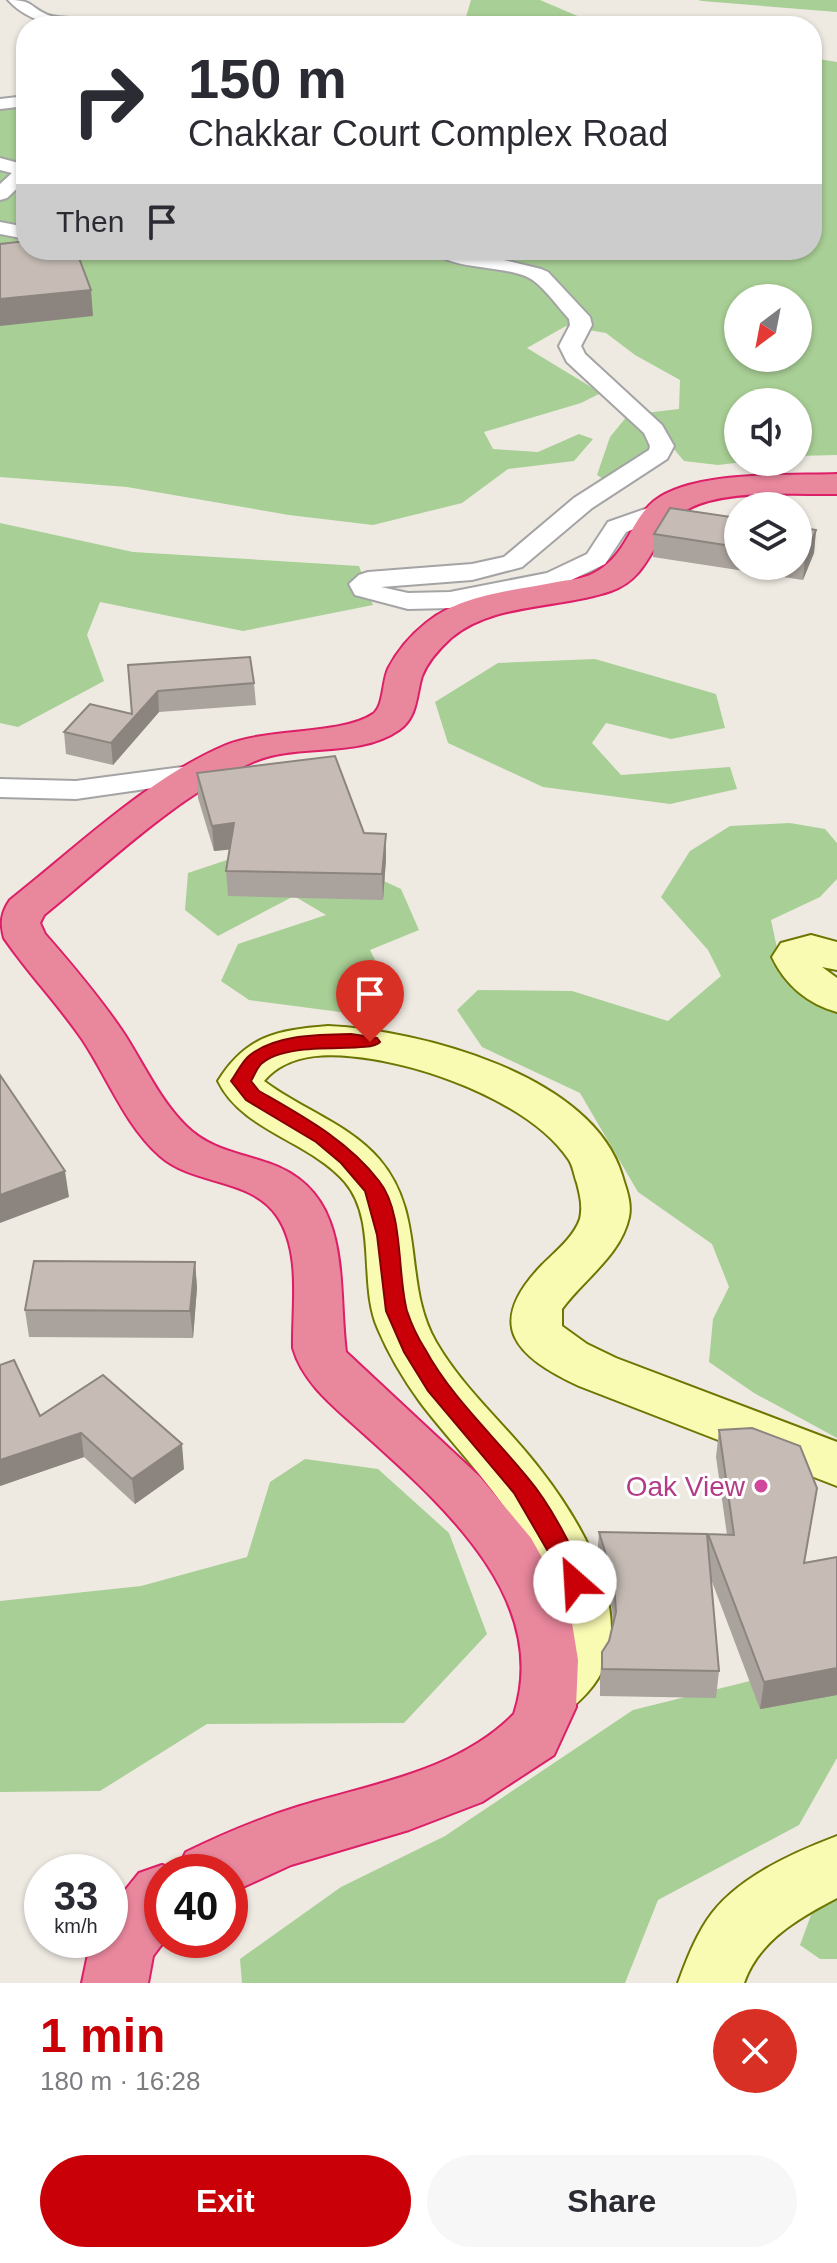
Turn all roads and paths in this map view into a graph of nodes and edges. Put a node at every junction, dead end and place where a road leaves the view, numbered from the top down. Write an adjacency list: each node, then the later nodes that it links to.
1 (16, 0): 2 (street)
2 (40, 16)
3 (16, 179): 4 (street)
4 (0, 194)
5 (480, 260): 7 (street)
6 (837, 484): 7 (highway)
7 (665, 509): 8 (highway)
8 (205, 773): 9 (street); 13 (highway)
9 (0, 788)
10 (837, 957): 11 (street)
11 (837, 998)
12 (837, 1465): 13 (street)
13 (551, 1691): 14 (highway)
14 (248, 1855)
15 (837, 1865): 18 (street)
16 (144, 1916): 17 (highway)
17 (115, 1983)
18 (711, 1983)

